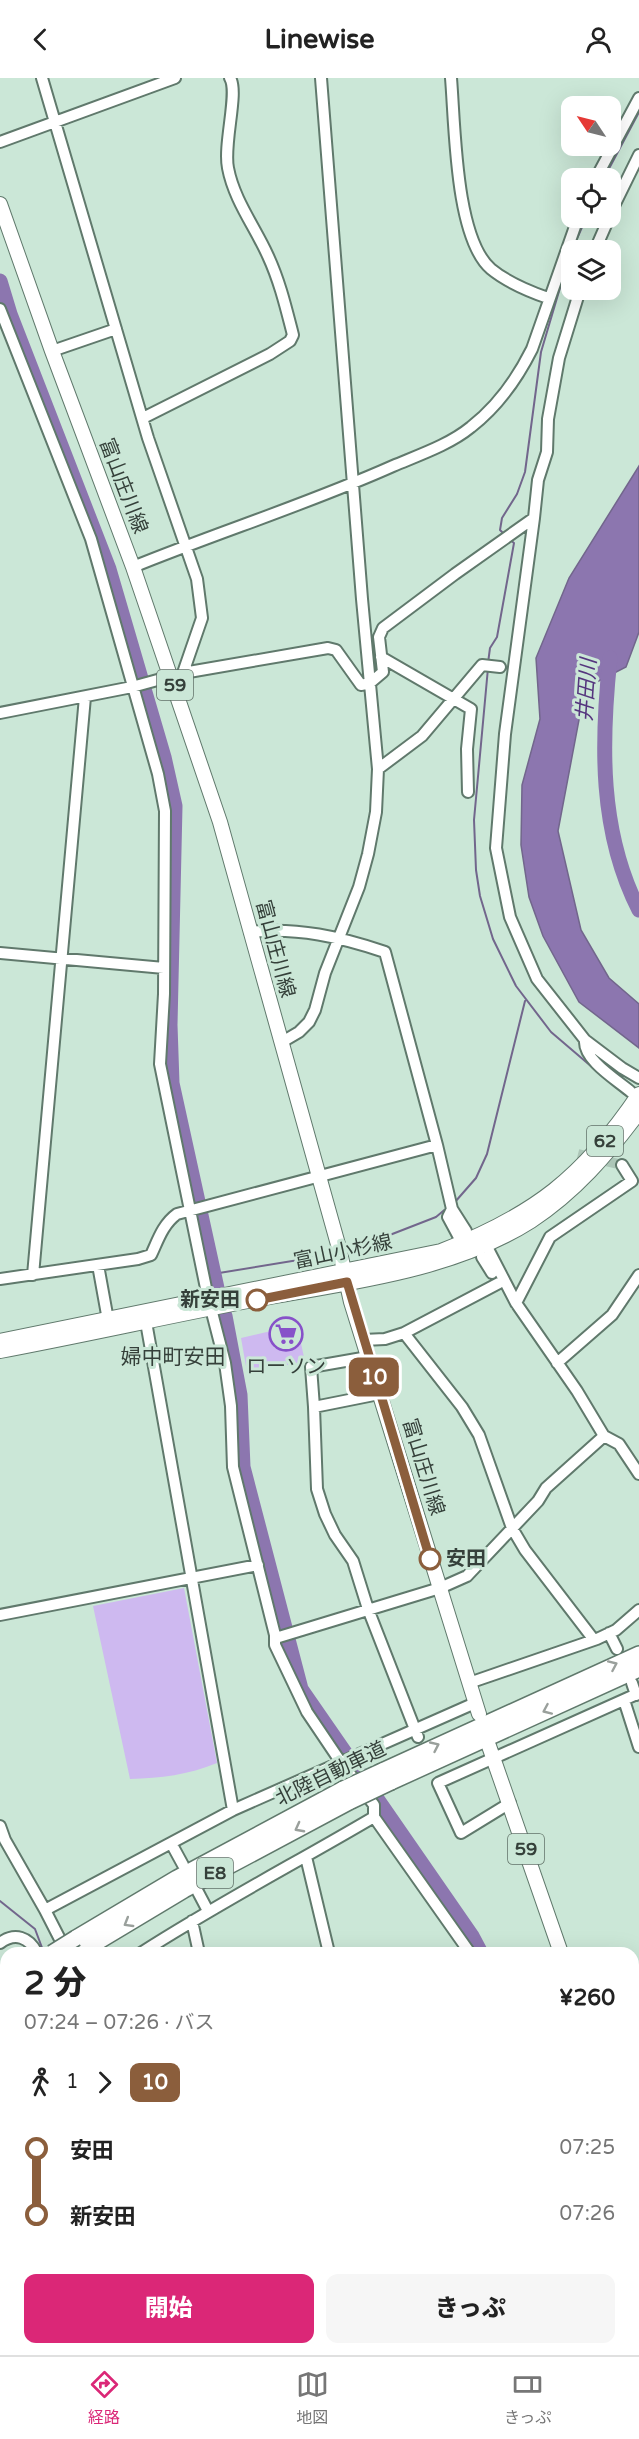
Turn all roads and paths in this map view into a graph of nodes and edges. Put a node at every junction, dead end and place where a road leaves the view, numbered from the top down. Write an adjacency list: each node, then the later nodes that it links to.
1 (42, 78): 7 (street)
2 (175, 78): 7 (street)
3 (230, 78): 19 (street)
4 (321, 78): 20 (street)
5 (451, 78): 14 (street)
6 (639, 98): 10 (street)
7 (56, 122): 8 (street); 17 (street)
8 (0, 142)
9 (639, 155): 11 (street)
10 (601, 168)
11 (621, 193)
12 (0, 204): 18 (main road, 富山庄川線 / 59)
13 (574, 228): 14 (street)
14 (548, 298): 20 (street)
15 (577, 300): 21 (street)
16 (0, 309): 29 (street)
17 (116, 329): 18 (street); 19 (street)
18 (51, 351): 23 (main road, 富山庄川線 / 59)
19 (142, 418): 22 (street)
20 (354, 483): 22 (street); 28 (street)
21 (534, 518): 25 (street); 40 (street)
22 (186, 546): 23 (street); 27 (street)
23 (133, 567): 27 (main road, 富山庄川線 / 59)
24 (328, 655): 28 (street)
25 (381, 657): 28 (street); 31 (street)
26 (500, 667): 31 (street)
27 (177, 678): 28 (street); 29 (street); 35 (main road, 富山庄川線 / 59)
28 (366, 684): 33 (street)
29 (134, 687): 30 (street); 39 (street)
30 (84, 697): 32 (street); 38 (street)
31 (454, 699): 33 (street); 34 (street)
32 (0, 713)
33 (378, 769): 36 (street)
34 (468, 792)
35 (250, 932): 36 (street); 41 (main road, 富山庄川線 / 59)
36 (338, 938): 41 (street); 45 (street)
37 (0, 953): 38 (street)
38 (60, 959): 39 (street); 52 (street)
39 (164, 968): 48 (street)
40 (585, 1040): 42 (street); 43 (street)
41 (282, 1042): 47 (main road, 富山庄川線 / 59)
42 (639, 1078)
43 (635, 1093): 49 (main road, 富山小杉線 / 62)
44 (639, 1113): 50 (main road, 富山小杉線 / 62)
45 (437, 1144): 47 (street); 49 (street)
46 (622, 1166): 59 (street)
47 (319, 1175): 48 (street); 54 (main road, 富山庄川線 / 59)
48 (190, 1210): 51 (street); 58 (street)
49 (464, 1237): 54 (main road, 富山小杉線 / 62)
50 (484, 1251): 54 (main road, 富山小杉線 / 62); 56 (street); 57 (street)
51 (98, 1265): 52 (street); 60 (street)
52 (33, 1275): 55 (street)
53 (639, 1275): 67 (street)
54 (346, 1277): 58 (main road, 富山小杉線 / 62); 63 (main road, 富山庄川線 / 59)
55 (0, 1279)
56 (499, 1283): 57 (street); 62 (street)
57 (509, 1290): 59 (street)
58 (210, 1303): 60 (main road, 富山小杉線 / 62); 61 (main road, 富山小杉線 / 62); 73 (street)
59 (516, 1303): 67 (street)
60 (108, 1320): 64 (main road, 富山小杉線 / 62)
61 (146, 1322): 65 (main road, 富山小杉線 / 62); 74 (street)
62 (404, 1333): 63 (street); 72 (street)
63 (363, 1340): 66 (main road, 富山庄川線 / 59)
64 (0, 1341)
65 (0, 1351)
66 (368, 1357): 68 (main road, 富山庄川線 / 59); 69 (street)
67 (557, 1363): 70 (street)
68 (380, 1394): 69 (street); 75 (main road, 富山庄川線 / 59)
69 (314, 1407): 76 (street)
70 (604, 1436): 71 (street); 72 (street)
71 (639, 1474)
72 (512, 1528): 75 (street); 81 (street)
73 (258, 1565): 74 (street); 80 (street)
74 (191, 1578): 78 (street); 98 (street)
75 (440, 1588): 76 (street); 85 (main road, 富山庄川線 / 59)
76 (368, 1610): 80 (street); 90 (street)
77 (639, 1610): 79 (street)
78 (0, 1615)
79 (609, 1633): 81 (street); 82 (street)
80 (277, 1636): 93 (street)
81 (594, 1640): 85 (street)
82 (617, 1649)
83 (639, 1654): 95 (highway, 北陸自動車道 / E8, one-way to 83)
84 (639, 1669): 95 (highway, 北陸自動車道 / E8, one-way to 95)
85 (469, 1683): 89 (main road, 富山庄川線 / 59)
86 (632, 1683): 87 (street)
87 (637, 1694): 88 (street)
88 (624, 1700): 91 (street); 92 (street)
89 (477, 1709): 90 (street)
90 (416, 1732): 93 (street)
91 (639, 1747)
92 (492, 1752): 96 (street); 97 (main road, 59)
93 (342, 1760): 98 (street); 99 (street)
94 (432, 1772): 96 (street)
95 (387, 1776): 111 (highway, 北陸自動車道 / E8, bridge)
96 (438, 1783): 97 (street)
97 (510, 1803): 116 (main road, 59)
98 (233, 1810): 101 (street)
99 (374, 1817): 102 (street); 115 (street)
100 (0, 1826): 105 (street)
101 (171, 1843): 103 (street); 105 (street)
102 (306, 1857): 106 (street); 114 (street)
103 (183, 1864)
104 (198, 1892): 106 (street)
105 (45, 1910): 110 (street)
106 (208, 1911): 107 (street)
107 (192, 1921): 112 (street); 113 (street)
108 (0, 1943): 109 (street)
109 (33, 1947)
110 (64, 1947)
111 (79, 1947)
112 (151, 1947)
113 (198, 1947)
114 (328, 1947)
115 (466, 1947)
116 (559, 1947)

